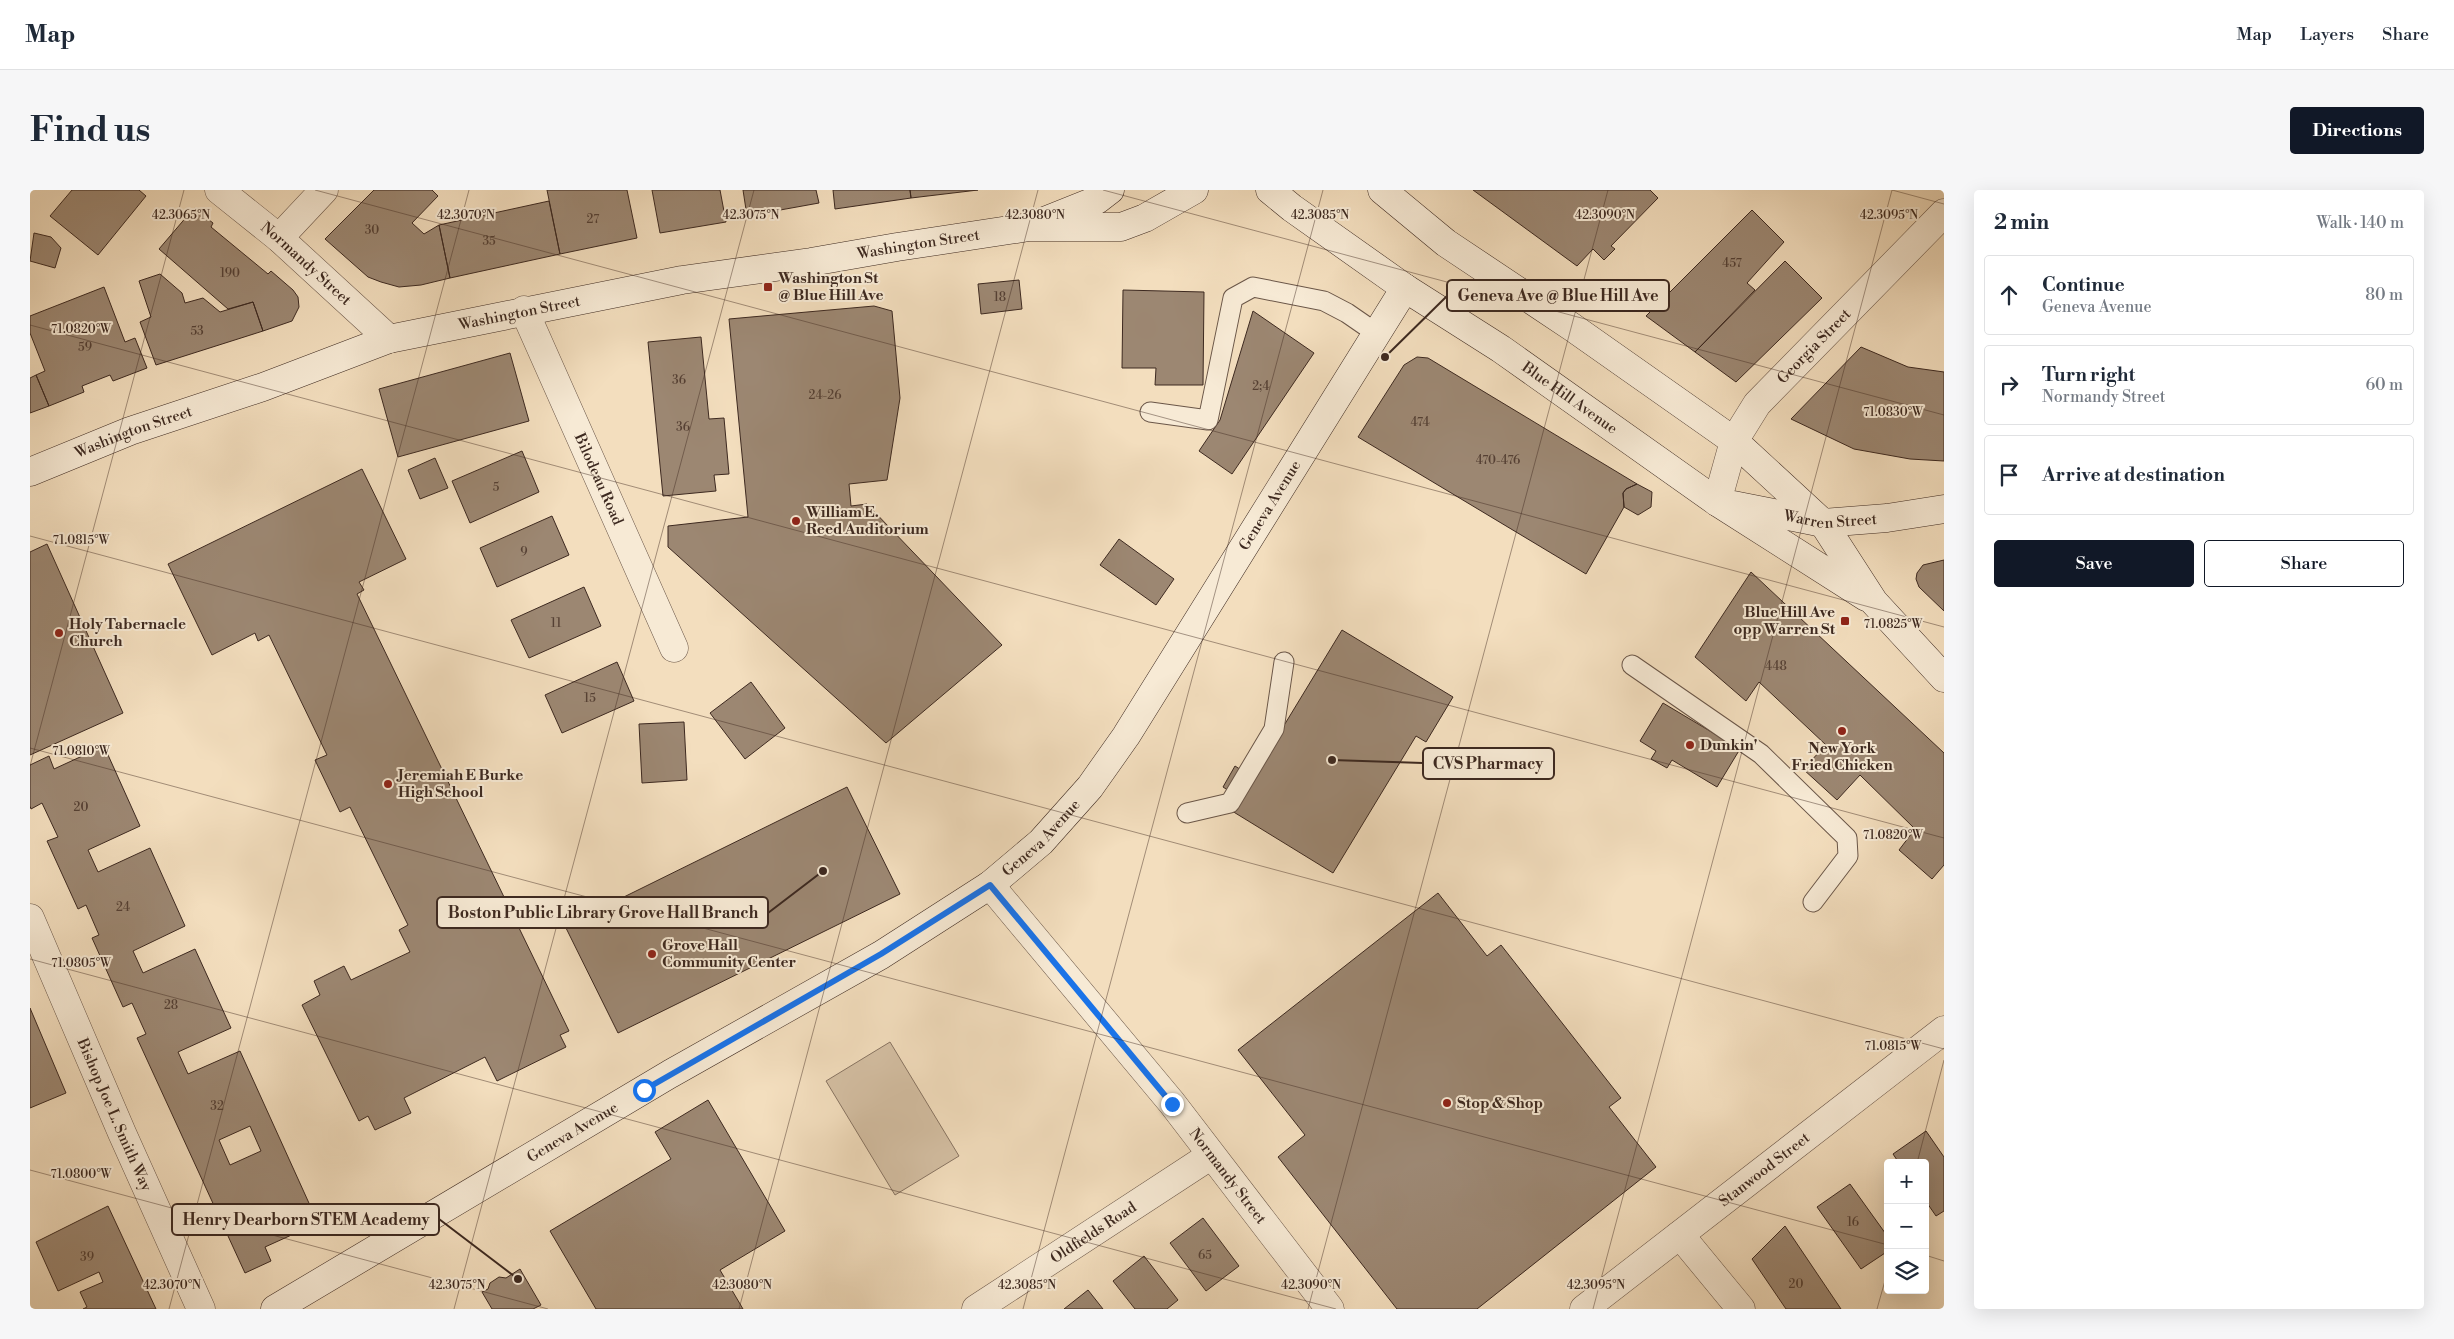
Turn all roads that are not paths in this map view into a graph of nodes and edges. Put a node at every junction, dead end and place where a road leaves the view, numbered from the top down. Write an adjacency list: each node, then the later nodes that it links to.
1 (219, 190): 9 (main road, Normandy Street)
2 (324, 190): 9 (main road)
3 (1110, 190): 8 (main road, Washington Street)
4 (1194, 190): 8 (main road, Washington Street)
5 (1270, 190): 10 (main road, Blue Hill Avenue)
6 (1382, 190): 15 (main road, Blue Hill Avenue)
7 (1944, 213): 15 (main road, Georgia Street)
8 (1029, 227): 11 (main road, Washington Street)
9 (278, 238): 13 (main road, Normandy Street)
10 (1404, 288): 12 (main road, Geneva Avenue); 17 (main road, Blue Hill Avenue)
11 (524, 310): 13 (main road, Washington Street); 21 (main road, Bilodeau Road)
12 (1376, 333): 14 (lane); 26 (main road, Geneva Avenue)
13 (389, 338): 16 (main road, Washington Street)
14 (1150, 412)
15 (1734, 441): 17 (main road, Georgia Street); 19 (main road, Blue Hill Avenue)
16 (30, 472)
17 (1717, 502): 19 (main road, Warren Street); 20 (main road, Blue Hill Avenue)
18 (1944, 509): 19 (main road, Warren Street)
19 (1823, 523): 20 (main road, Blue Hill Avenue)
20 (1874, 602): 24 (main road, Blue Hill Avenue)
21 (674, 648)
22 (1284, 662): 25 (lane)
23 (1632, 665): 27 (lane)
24 (1944, 678)
25 (1187, 813)
26 (990, 885): 30 (main road, Normandy Street); 33 (main road, Geneva Avenue)
27 (1813, 902)
28 (30, 918): 32 (main road, Bishop Joe L. Smith Way)
29 (1944, 1030): 31 (main road, Stanwood Street)
30 (1210, 1156): 34 (main road, Oldfields Road); 35 (main road, Normandy Street)
31 (1680, 1235): 36 (main road, Stanwood Street); 37 (main road)
32 (201, 1309)
33 (275, 1309)
34 (976, 1309)
35 (1330, 1309)
36 (1584, 1309)
37 (1741, 1309)

